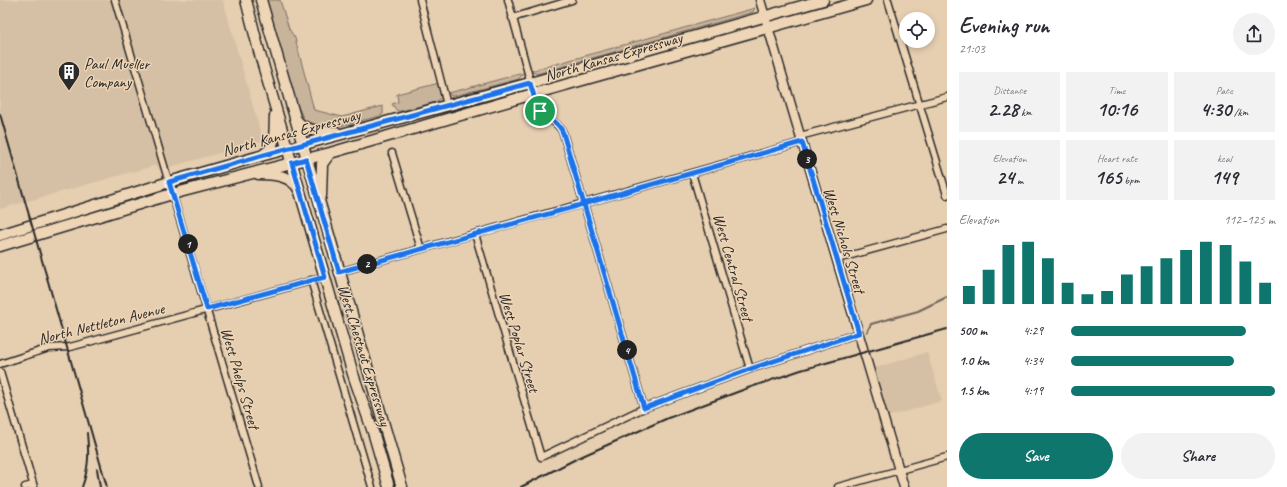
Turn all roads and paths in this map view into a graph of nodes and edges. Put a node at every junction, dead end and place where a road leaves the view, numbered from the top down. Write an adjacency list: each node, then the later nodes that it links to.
1 (115, 0): 32 (street, West Phelps Street)
2 (246, 0): 19 (main road, West Chestnut Expressway)
3 (260, 0): 20 (main road, West Chestnut Expressway)
4 (420, 0): 18 (street)
5 (508, 0): 12 (street)
6 (572, 0): 12 (street)
7 (760, 0): 11 (street, West Nichols Street)
8 (823, 0): 11 (main road, North Kansas Expressway)
9 (866, 0): 13 (main road, North Kansas Expressway)
10 (888, 0): 17 (street)
11 (764, 17): 13 (street, West Nichols Street); 14 (main road, North Kansas Expressway)
12 (512, 18): 14 (street)
13 (768, 28): 15 (main road, North Kansas Expressway); 22 (street, West Nichols Street)
14 (530, 83): 15 (street); 18 (main road, North Kansas Expressway)
15 (533, 94): 25 (main road, North Kansas Expressway); 36 (street)
16 (947, 97): 17 (street)
17 (920, 104): 22 (street); 34 (street)
18 (447, 105): 21 (main road, North Kansas Expressway)
19 (276, 108): 24 (main road, West Chestnut Expressway); 27 (main road)
20 (294, 117): 21 (main road); 23 (main road, West Chestnut Expressway)
21 (348, 132): 23 (main road, North Kansas Expressway)
22 (801, 139): 30 (street); 43 (street, West Nichols Street)
23 (302, 145): 24 (main road, North Kansas Expressway); 28 (main road, West Chestnut Expressway)
24 (288, 149): 27 (main road, North Kansas Expressway); 29 (main road, West Chestnut Expressway)
25 (330, 153): 28 (main road, North Kansas Expressway); 37 (main road)
26 (392, 153): 42 (street)
27 (264, 155): 32 (main road, North Kansas Expressway)
28 (306, 159): 29 (main road, North Kansas Expressway); 37 (main road, West Chestnut Expressway)
29 (292, 163): 31 (main road, North Kansas Expressway); 35 (main road, West Chestnut Expressway)
30 (692, 173): 36 (street); 50 (street, West Central Street)
31 (242, 175): 33 (main road, North Kansas Expressway); 35 (main road)
32 (169, 182): 33 (street, West Phelps Street); 40 (main road, North Kansas Expressway)
33 (172, 194): 41 (main road, North Kansas Expressway); 47 (street, West Phelps Street)
34 (947, 195)
35 (302, 196): 45 (main road, West Chestnut Expressway)
36 (583, 204): 39 (street); 52 (street)
37 (321, 210): 44 (main road, West Chestnut Expressway)
38 (947, 229): 43 (street)
39 (475, 234): 42 (street); 52 (street, West Poplar Street)
40 (0, 235)
41 (0, 246)
42 (421, 249): 44 (street)
43 (837, 259): 48 (street, West Nichols Street)
44 (339, 272): 60 (main road, West Chestnut Expressway)
45 (325, 277): 46 (street, North Nettleton Avenue); 59 (main road, West Chestnut Expressway)
46 (311, 280): 47 (street, North Nettleton Avenue); 58 (street)
47 (207, 309): 49 (street, North Nettleton Avenue); 57 (street, West Phelps Street)
48 (859, 333): 50 (street); 54 (street, West Nichols Street)
49 (0, 364)
50 (750, 369): 52 (street)
51 (0, 372): 55 (street)
52 (644, 408)
53 (947, 457): 54 (street)
54 (900, 470): 61 (street); 62 (street, West Nichols Street)
55 (33, 486): 56 (street)
56 (25, 487)
57 (259, 487)
58 (372, 487)
59 (389, 487)
60 (402, 487)
61 (838, 487)
62 (904, 487)

